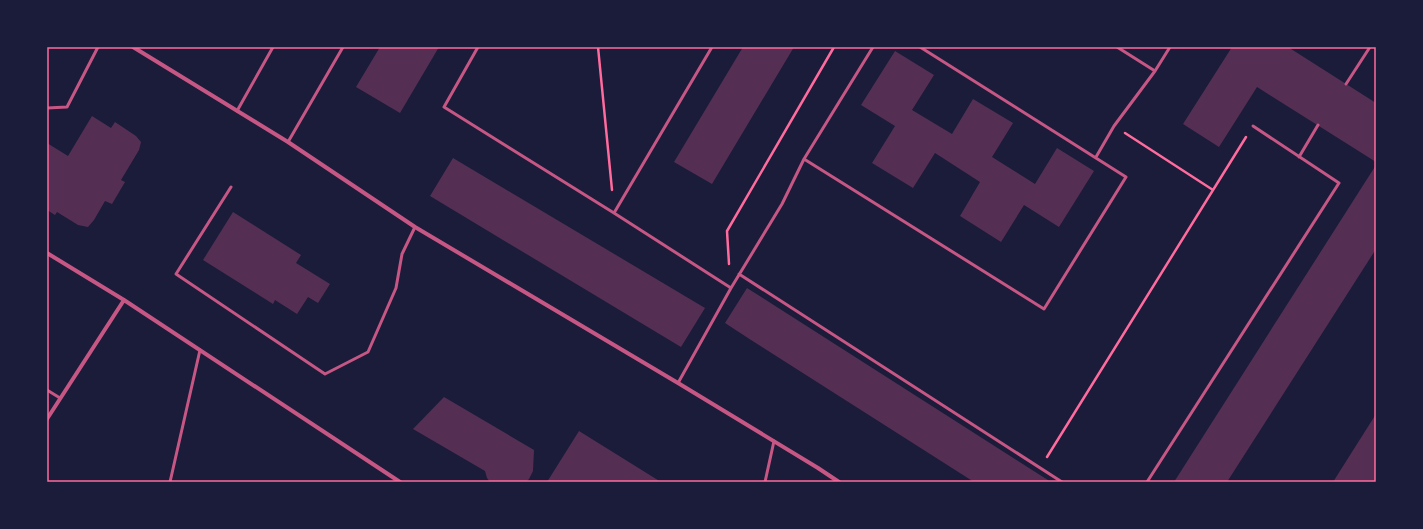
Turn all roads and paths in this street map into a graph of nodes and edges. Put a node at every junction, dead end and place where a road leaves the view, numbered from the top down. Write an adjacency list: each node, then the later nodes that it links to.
1 (98, 47): 16 (lane)
2 (133, 47): 17 (street)
3 (273, 47): 17 (lane)
4 (343, 47): 21 (lane)
5 (478, 47): 27 (lane)
6 (598, 47): 27 (path)
7 (712, 47): 27 (lane)
8 (834, 47): 31 (path)
9 (873, 47): 24 (lane)
10 (920, 47): 22 (lane)
11 (1117, 47): 14 (lane)
12 (1170, 47): 14 (lane)
13 (1370, 47): 15 (lane)
14 (1156, 71): 19 (lane)
15 (1346, 84)
16 (47, 108)
17 (237, 111): 21 (street)
18 (1318, 125): 23 (lane)
19 (1114, 126): 22 (lane); 26 (path)
20 (1253, 126): 23 (lane); 26 (path)
21 (288, 142): 28 (street)
22 (1096, 157): 24 (lane)
23 (1299, 157): 46 (lane)
24 (804, 159): 30 (lane)
25 (231, 187): 28 (lane)
26 (1214, 190): 39 (path)
27 (614, 213): 31 (lane)
28 (415, 227): 34 (street)
29 (47, 254): 32 (street)
30 (739, 274): 31 (lane); 39 (lane)
31 (731, 288): 34 (lane)
32 (124, 300): 33 (street); 36 (street)
33 (200, 350): 41 (lane); 42 (street)
34 (678, 383): 38 (street)
35 (47, 390): 36 (lane)
36 (60, 398): 37 (street)
37 (47, 419)
38 (774, 441): 43 (lane); 44 (street)
39 (1040, 468): 40 (lane); 45 (lane)
40 (1037, 473)
41 (170, 482)
42 (400, 482)
43 (765, 482)
44 (839, 482)
45 (1062, 482)
46 (1147, 482)

